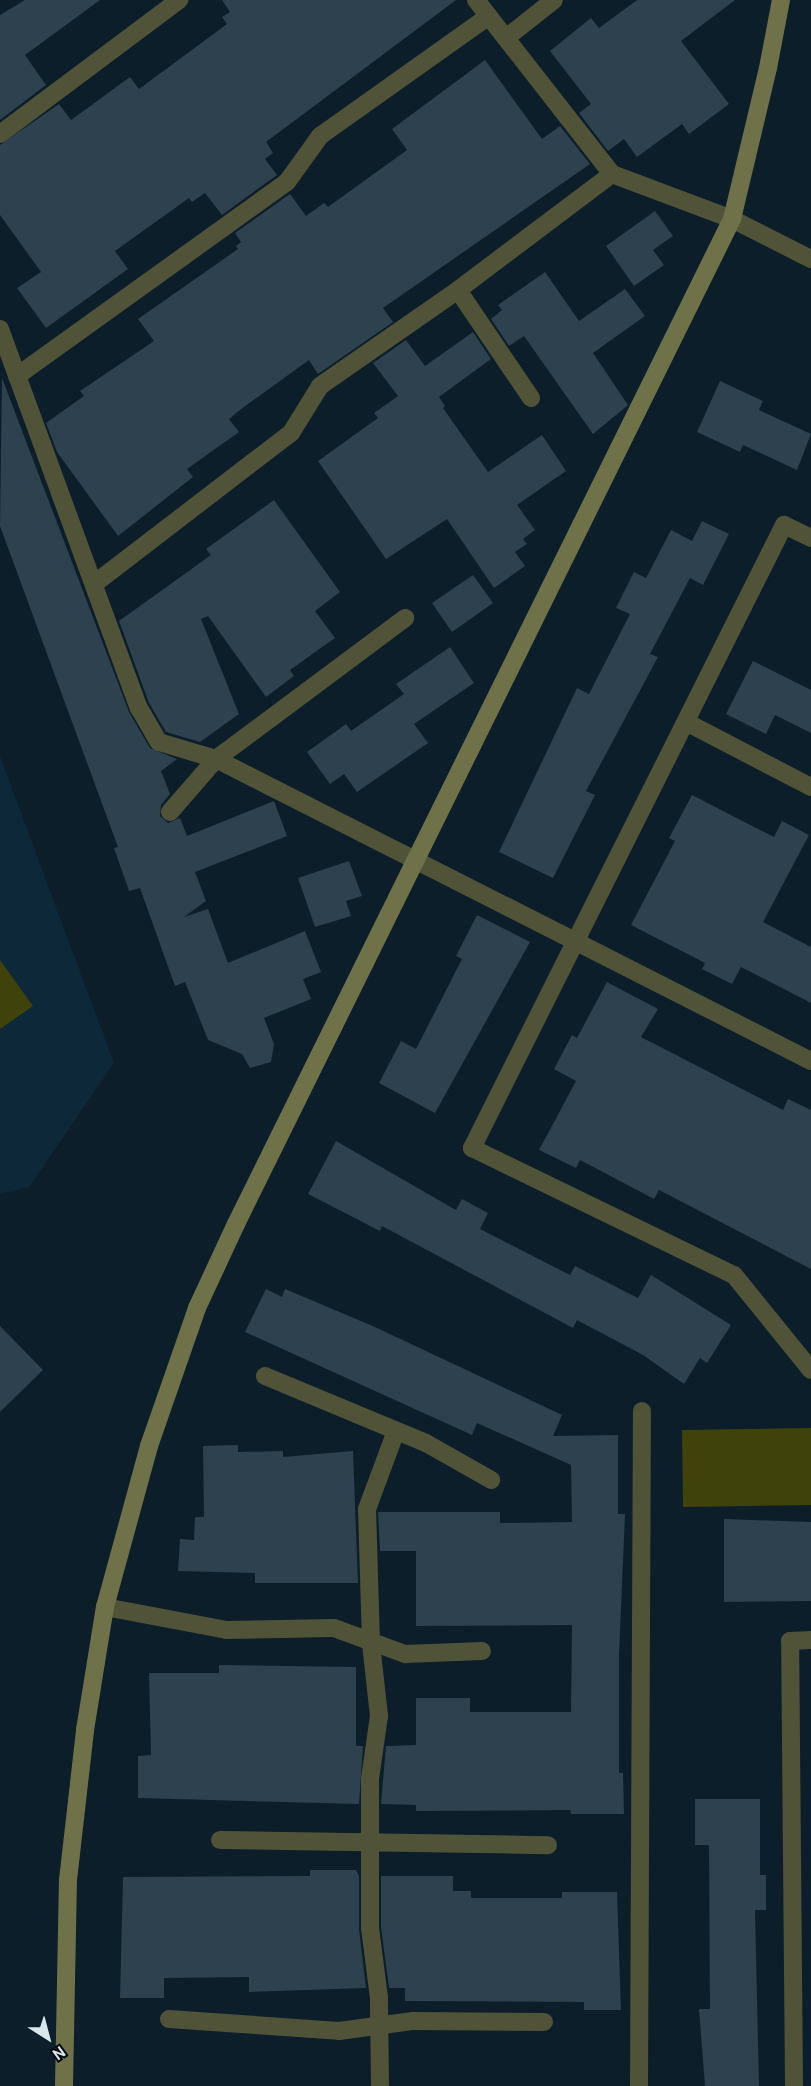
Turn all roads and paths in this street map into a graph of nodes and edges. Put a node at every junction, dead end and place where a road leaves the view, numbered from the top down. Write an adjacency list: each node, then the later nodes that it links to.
1 (179, 0): 7 (street)
2 (476, 0): 5 (street)
3 (554, 0): 6 (street)
4 (781, 0): 9 (street)
5 (489, 16): 6 (street); 13 (street)
6 (506, 38): 8 (street)
7 (0, 134)
8 (612, 174): 9 (street); 11 (street)
9 (732, 219): 10 (street); 22 (street)
10 (811, 259)
11 (458, 290): 14 (street); 16 (street)
12 (0, 329): 13 (street)
13 (17, 376): 16 (street)
14 (531, 398)
15 (811, 538): 18 (street)
16 (94, 584): 19 (street)
17 (405, 618): 19 (street)
18 (686, 722): 20 (street); 23 (street)
19 (216, 759): 21 (street); 22 (street)
20 (811, 787)
21 (170, 812)
22 (416, 857): 23 (street); 30 (street)
23 (575, 943): 24 (street); 25 (street)
24 (811, 1061)
25 (811, 1370)
26 (265, 1376): 28 (street)
27 (642, 1411): 42 (street)
28 (396, 1431): 29 (street); 32 (street)
29 (491, 1480)
30 (105, 1607): 32 (street); 40 (street)
31 (811, 1640): 43 (street)
32 (371, 1643): 33 (street); 35 (street)
33 (482, 1651)
34 (220, 1840): 35 (street)
35 (370, 1842): 36 (street); 39 (street)
36 (549, 1845)
37 (169, 2019): 39 (street)
38 (544, 2022): 39 (street)
39 (379, 2025): 41 (street)
40 (64, 2086)
41 (380, 2086)
42 (639, 2086)
43 (794, 2086)

